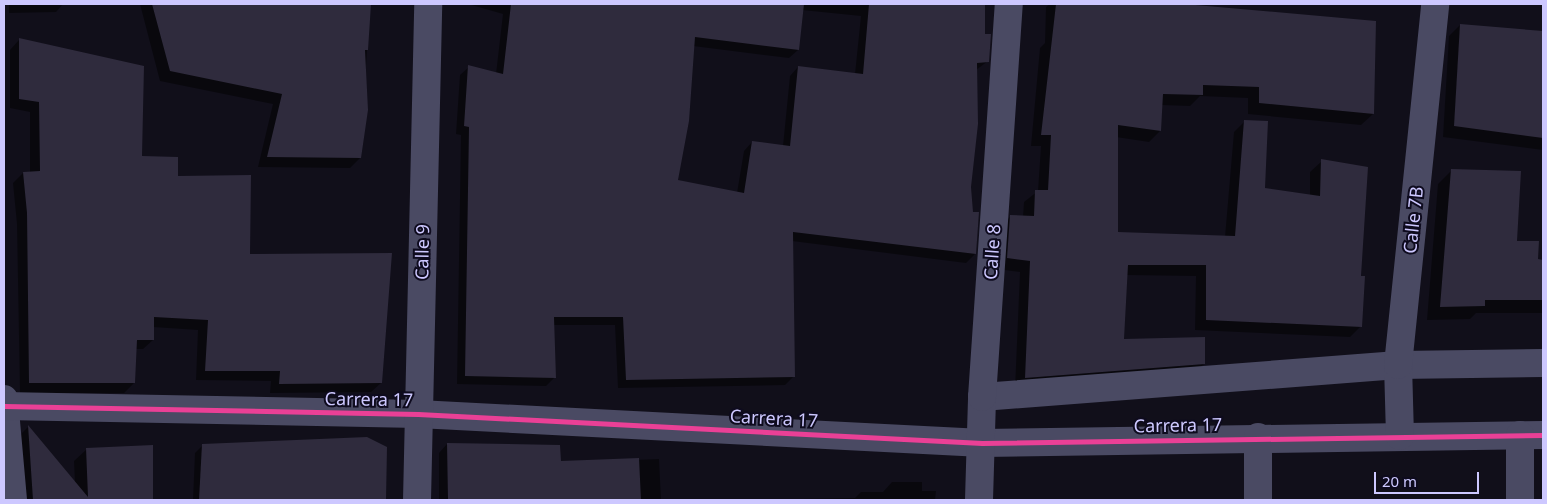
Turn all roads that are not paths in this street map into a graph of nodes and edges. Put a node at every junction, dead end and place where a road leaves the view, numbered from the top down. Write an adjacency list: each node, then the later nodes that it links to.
1 (428, 4): 9 (street, Calle 9)
2 (1009, 4): 6 (street, Calle 8)
3 (1435, 4): 5 (street, Calle 7B)
4 (1543, 363): 5 (street)
5 (1398, 366): 6 (street); 11 (street, Calle 7B)
6 (982, 397): 13 (street, Calle 8)
7 (4, 399): 8 (street)
8 (4, 406): 9 (street, Carrera 17); 14 (street)
9 (418, 414): 13 (street, Carrera 17); 15 (street, Calle 9)
10 (1532, 435): 11 (street, Carrera 17); 18 (street)
11 (1400, 436): 12 (street, Carrera 17)
12 (1258, 437): 13 (street, Carrera 17); 17 (street)
13 (982, 443): 16 (street, Calle 8)
14 (13, 500)
15 (417, 500)
16 (979, 500)
17 (1258, 500)
18 (1520, 500)

